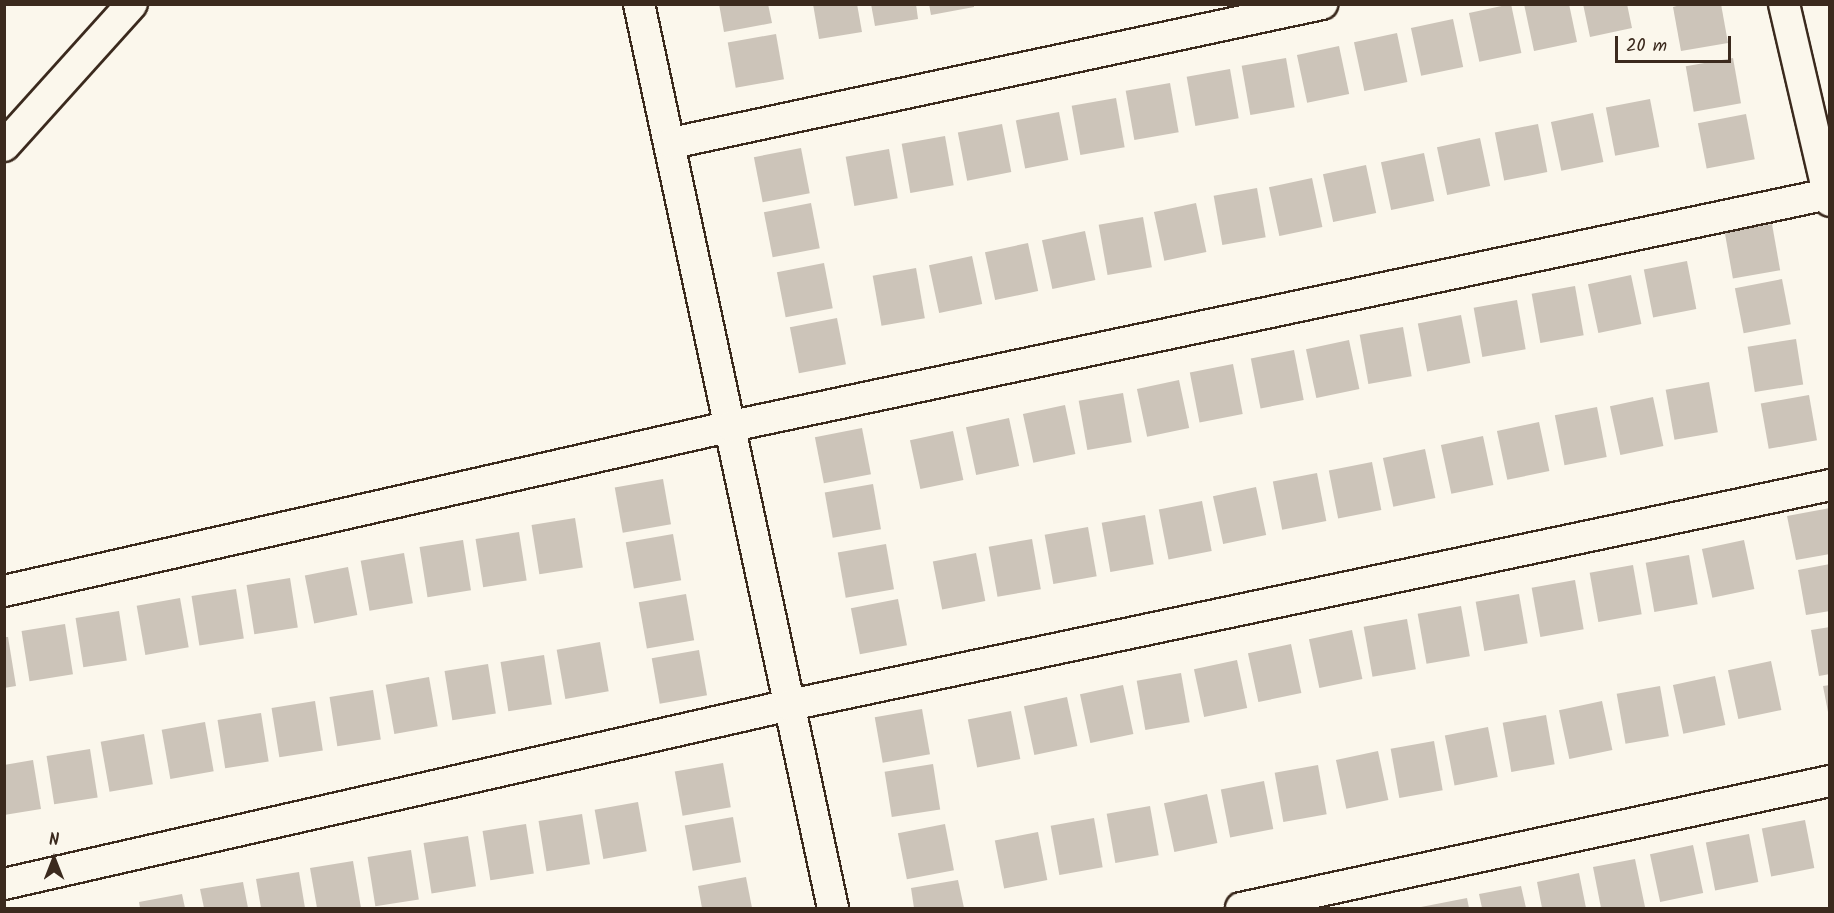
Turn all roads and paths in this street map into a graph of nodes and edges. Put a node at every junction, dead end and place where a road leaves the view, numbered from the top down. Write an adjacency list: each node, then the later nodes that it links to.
1 (132, 4): 6 (street)
2 (639, 4): 5 (street)
3 (1322, 4): 5 (street)
4 (1784, 4): 7 (street)
5 (672, 143): 8 (street)
6 (4, 146)
7 (1829, 197): 8 (street)
8 (732, 426): 10 (street); 11 (street)
9 (1830, 485): 11 (street)
10 (4, 591)
11 (790, 705): 13 (street); 14 (street)
12 (1830, 781): 15 (street)
13 (4, 884)
14 (833, 909)
15 (1241, 909)

